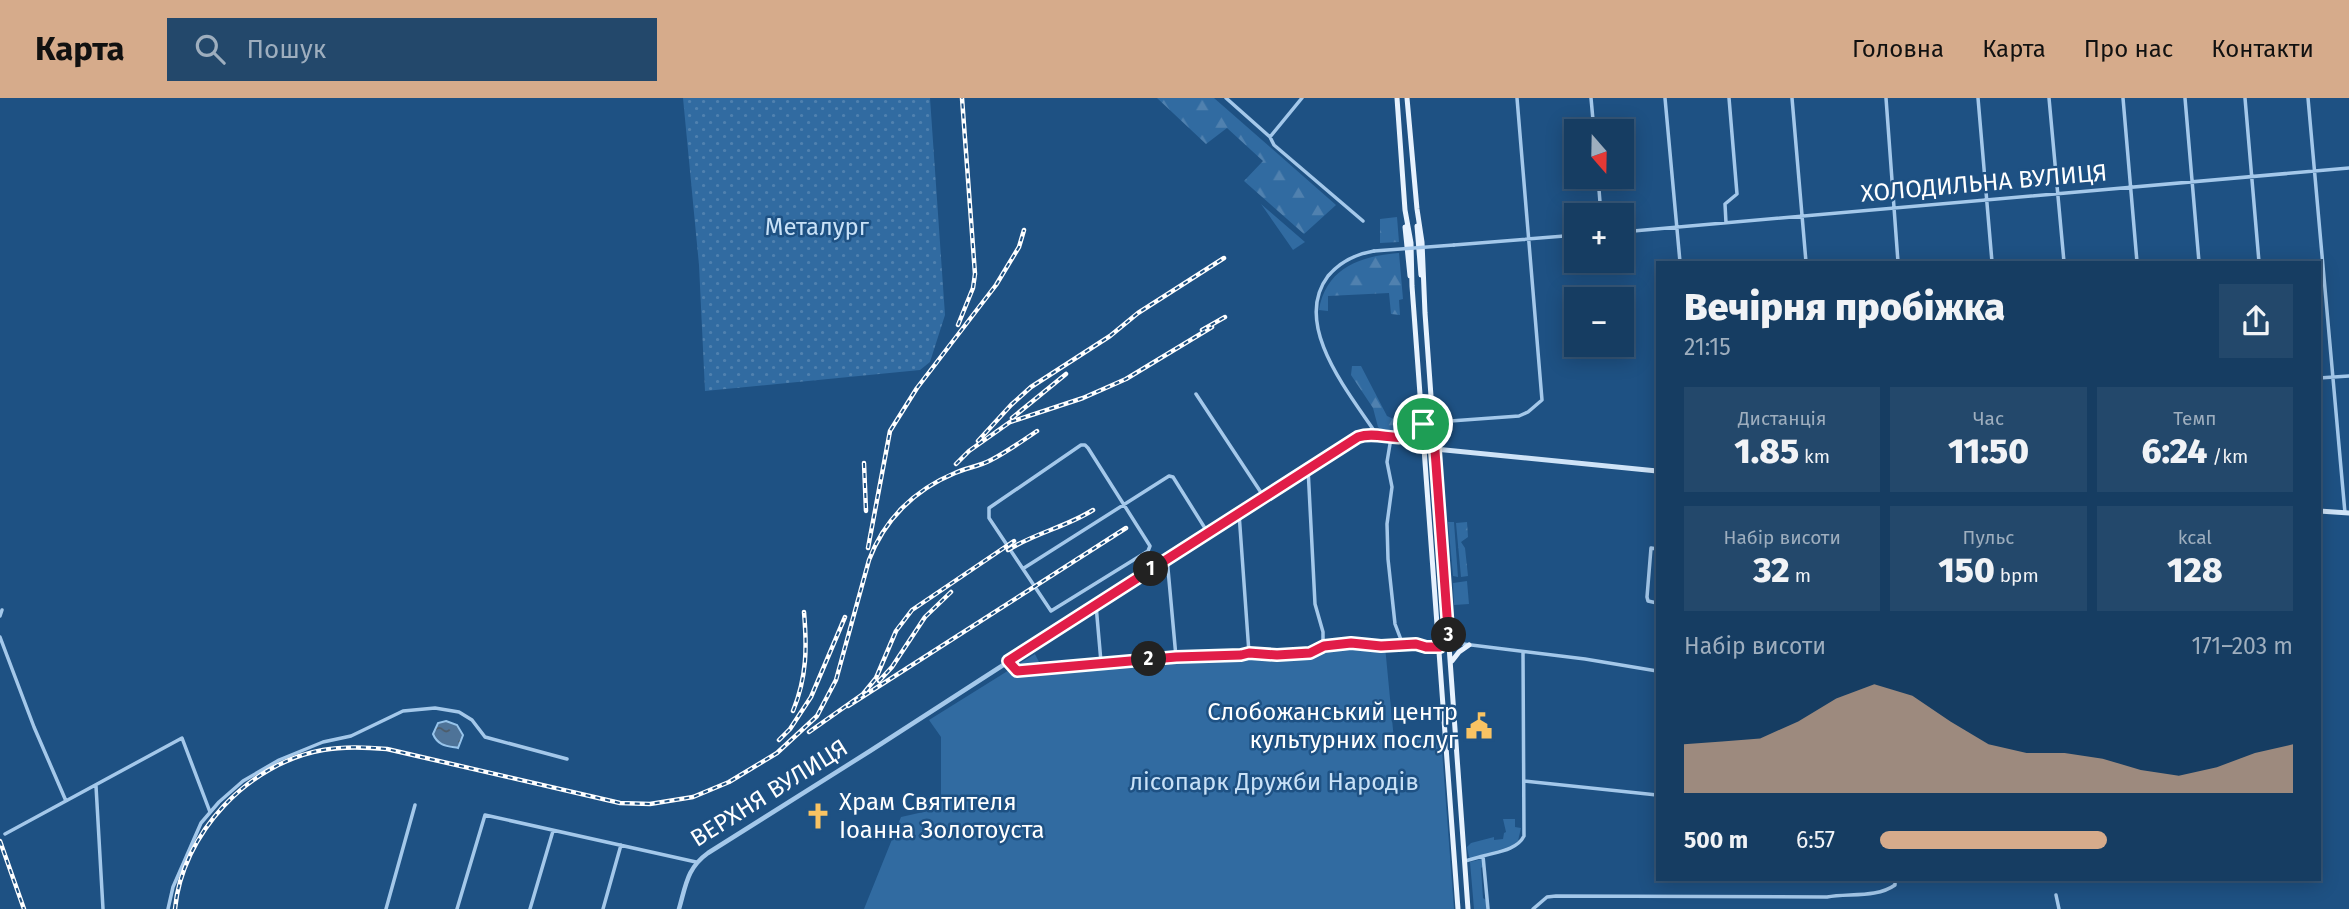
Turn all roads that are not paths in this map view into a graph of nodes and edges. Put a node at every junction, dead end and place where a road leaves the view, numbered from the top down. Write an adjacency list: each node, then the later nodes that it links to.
1 (1226, 98): 18 (street)
2 (1302, 98): 18 (street)
3 (1397, 98): 47 (main road)
4 (1407, 98): 46 (main road)
5 (1517, 98): 33 (street)
6 (1591, 98): 17 (street)
7 (1665, 98): 30 (street)
8 (1729, 98): 29 (street)
9 (1792, 98): 27 (street)
10 (1886, 98): 26 (street)
11 (1978, 98): 25 (street)
12 (2049, 98): 24 (street)
13 (2123, 98): 23 (street)
14 (2185, 98): 22 (street)
15 (2245, 98): 21 (street)
16 (2308, 98): 20 (street)
17 (1593, 119)
18 (1270, 137): 28 (street)
19 (2349, 168): 20 (street, ХОЛОДИЛЬНА ВУЛИЦЯ)
20 (2313, 172): 21 (street, ХОЛОДИЛЬНА ВУЛИЦЯ); 43 (street)
21 (2251, 176): 22 (street, ХОЛОДИЛЬНА ВУЛИЦЯ); 41 (street)
22 (2192, 182): 23 (street, ХОЛОДИЛЬНА ВУЛИЦЯ); 40 (street)
23 (2130, 187): 24 (street, ХОЛОДИЛЬНА ВУЛИЦЯ); 39 (street)
24 (2057, 194): 25 (street, ХОЛОДИЛЬНА ВУЛИЦЯ); 38 (street)
25 (1986, 201): 26 (street, ХОЛОДИЛЬНА ВУЛИЦЯ); 37 (street)
26 (1893, 209): 27 (street, ХОЛОДИЛЬНА ВУЛИЦЯ); 36 (street)
27 (1803, 216): 29 (street, ХОЛОДИЛЬНА ВУЛИЦЯ); 35 (street)
28 (1363, 221)
29 (1726, 223): 30 (street, ХОЛОДИЛЬНА ВУЛИЦЯ)
30 (1677, 227): 31 (street, ХОЛОДИЛЬНА ВУЛИЦЯ); 34 (street)
31 (1634, 231)
32 (1564, 236): 33 (street)
33 (1529, 239): 46 (street); 48 (street, bridge)
34 (1680, 261)
35 (1806, 261)
36 (1898, 261)
37 (1992, 261)
38 (2064, 261)
39 (2137, 261)
40 (2199, 261)
41 (2259, 261)
42 (2349, 376): 43 (street)
43 (2332, 377): 44 (street); 58 (street)
44 (2321, 378)
45 (1196, 394): 54 (street)
46 (1433, 423): 47 (street); 51 (main road)
47 (1423, 424): 49 (main road); 50 (main road)
48 (1377, 435): 49 (street); 52 (street, ВЕРХНЯ ВУЛИЦЯ)
49 (1394, 439): 50 (street); 68 (street)
50 (1425, 446): 51 (street); 67 (main road)
51 (1435, 449): 53 (main road); 66 (main road)
52 (1308, 468): 54 (street, ВЕРХНЯ ВУЛИЦЯ); 70 (street)
53 (1656, 471)
54 (1264, 497): 57 (street, ВЕРХНЯ ВУЛИЦЯ)
55 (1123, 506): 59 (street); 62 (street); 62 (street); 62 (street)
56 (2321, 512): 58 (main road)
57 (1239, 513): 59 (street, ВЕРХНЯ ВУЛИЦЯ); 72 (street)
58 (2347, 513)
59 (1208, 533): 61 (street, ВЕРХНЯ ВУЛИЦЯ)
60 (1656, 549): 63 (street)
61 (1167, 558): 64 (street, ВЕРХНЯ ВУЛИЦЯ); 73 (street)
62 (1024, 569)
63 (1656, 603)
64 (1096, 605): 74 (street, ВЕРХНЯ ВУЛИЦЯ); 75 (street)
65 (0, 636): 82 (street)
66 (1449, 643): 67 (street); 69 (street); 76 (main road)
67 (1440, 644): 68 (street); 100 (main road)
68 (1403, 645): 70 (street)
69 (1469, 645): 71 (street); 76 (main road)
70 (1324, 646): 72 (street)
71 (1523, 652): 77 (street); 79 (street)
72 (1249, 653): 73 (street)
73 (1176, 657): 75 (street)
74 (1008, 661): 75 (street); 90 (street, ВЕРХНЯ ВУЛИЦЯ)
75 (1101, 662)
76 (1451, 664): 89 (main road)
77 (1656, 671)
78 (567, 759): 84 (street)
79 (1523, 781): 81 (street); 88 (street)
80 (96, 786): 82 (street); 84 (street); 93 (street)
81 (1656, 795)
82 (66, 801): 86 (street)
83 (415, 805): 95 (street)
84 (210, 812): 94 (street)
85 (553, 831): 87 (street, ВЕРХНЯ ВУЛИЦЯ); 96 (street, ВЕРХНЯ ВУЛИЦЯ); 97 (street)
86 (5, 834)
87 (621, 845): 90 (street, ВЕРХНЯ ВУЛИЦЯ); 98 (street)
88 (1483, 856): 89 (street); 102 (street)
89 (1465, 861): 101 (main road)
90 (696, 862): 99 (street)
91 (1895, 881): 103 (street)
92 (2056, 895): 104 (street)
93 (103, 909)
94 (168, 909)
95 (386, 909)
96 (457, 909)
97 (530, 909)
98 (603, 909)
99 (679, 909)
100 (1458, 909)
101 (1468, 909)
102 (1488, 909)
103 (1533, 909)
104 (2059, 909)

